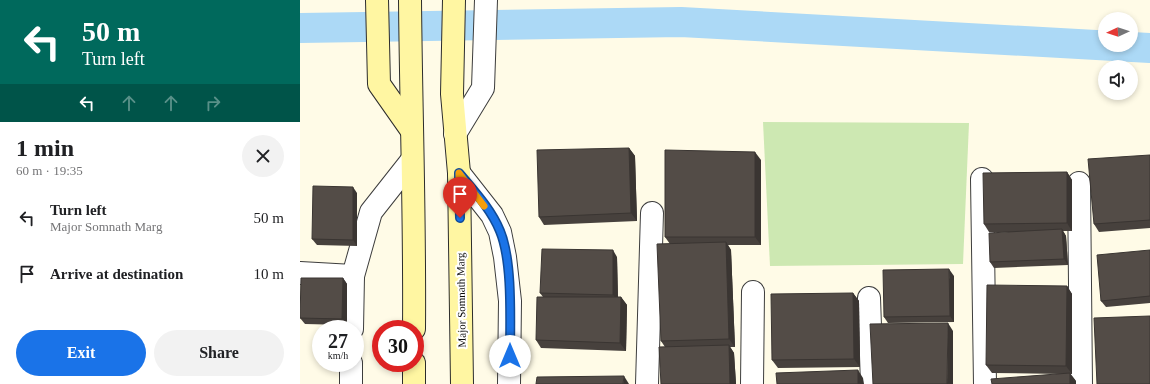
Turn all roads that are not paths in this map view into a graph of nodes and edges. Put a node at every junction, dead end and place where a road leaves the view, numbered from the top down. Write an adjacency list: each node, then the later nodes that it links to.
1 (377, 0): 5 (main road)
2 (410, 0): 5 (main road)
3 (454, 0): 6 (main road, Major Somnath Marg)
4 (486, 0): 6 (street)
5 (412, 131): 7 (main road)
6 (455, 134): 8 (main road, Major Somnath Marg)
7 (412, 160): 13 (street); 17 (main road)
8 (459, 173): 22 (main road, Major Somnath Marg); 23 (street)
9 (982, 179): 27 (street)
10 (1078, 184): 28 (street)
11 (652, 213): 24 (street)
12 (300, 273): 13 (street)
13 (353, 276): 16 (street)
14 (753, 292): 25 (street)
15 (869, 298): 26 (street)
16 (352, 320)
17 (414, 320)
18 (351, 372): 20 (street)
19 (414, 372): 21 (main road)
20 (351, 384)
21 (414, 384)
22 (462, 384)
23 (509, 384)
24 (647, 384)
25 (752, 384)
26 (872, 384)
27 (985, 384)
28 (1081, 384)

